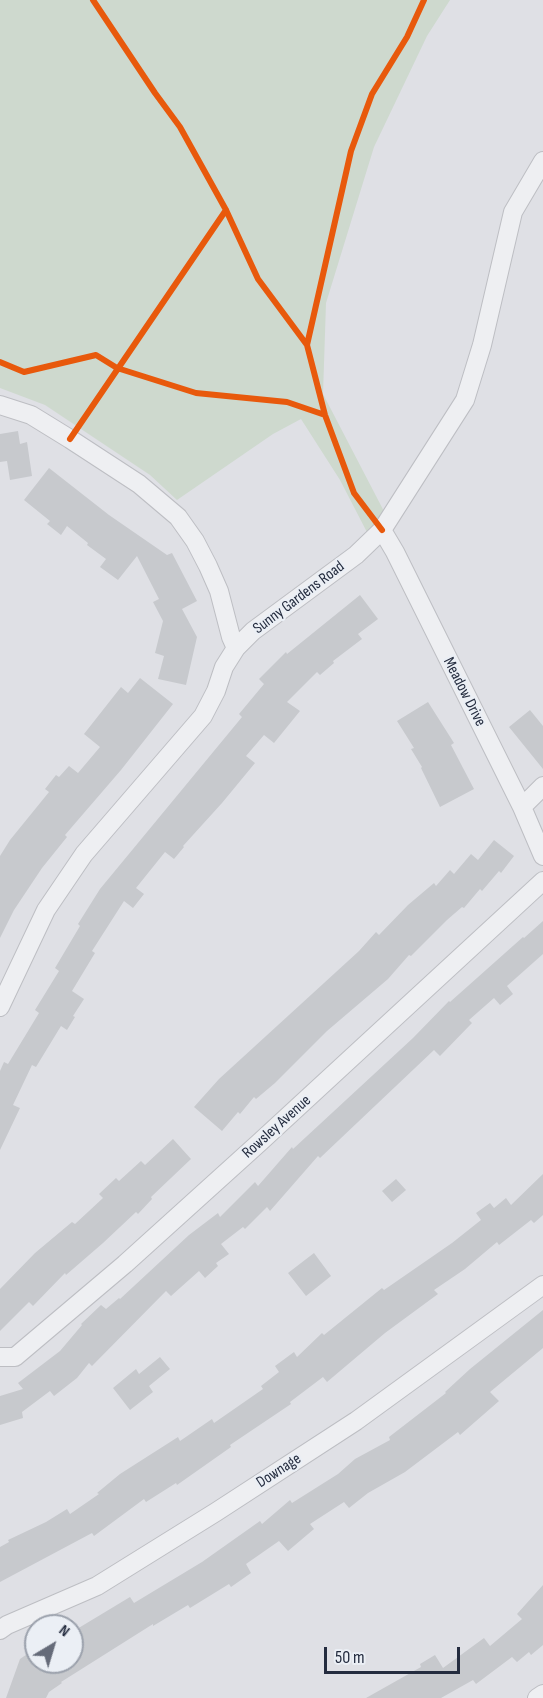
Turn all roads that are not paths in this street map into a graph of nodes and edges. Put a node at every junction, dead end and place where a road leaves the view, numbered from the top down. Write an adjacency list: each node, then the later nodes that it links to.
1 (543, 161): 3 (street, Sunny Gardens Road)
2 (0, 405): 4 (street)
3 (382, 530): 4 (street, Sunny Gardens Road); 6 (street, Meadow Drive)
4 (236, 648): 9 (street, Sunny Gardens Road)
5 (543, 786): 6 (street)
6 (522, 807): 7 (street, Meadow Drive)
7 (543, 856)
8 (543, 881): 11 (street, Rowsley Avenue)
9 (0, 1007)
10 (543, 1285): 12 (street, Downage)
11 (0, 1357)
12 (0, 1630)
13 (543, 1694): 14 (street)
14 (537, 1698)

